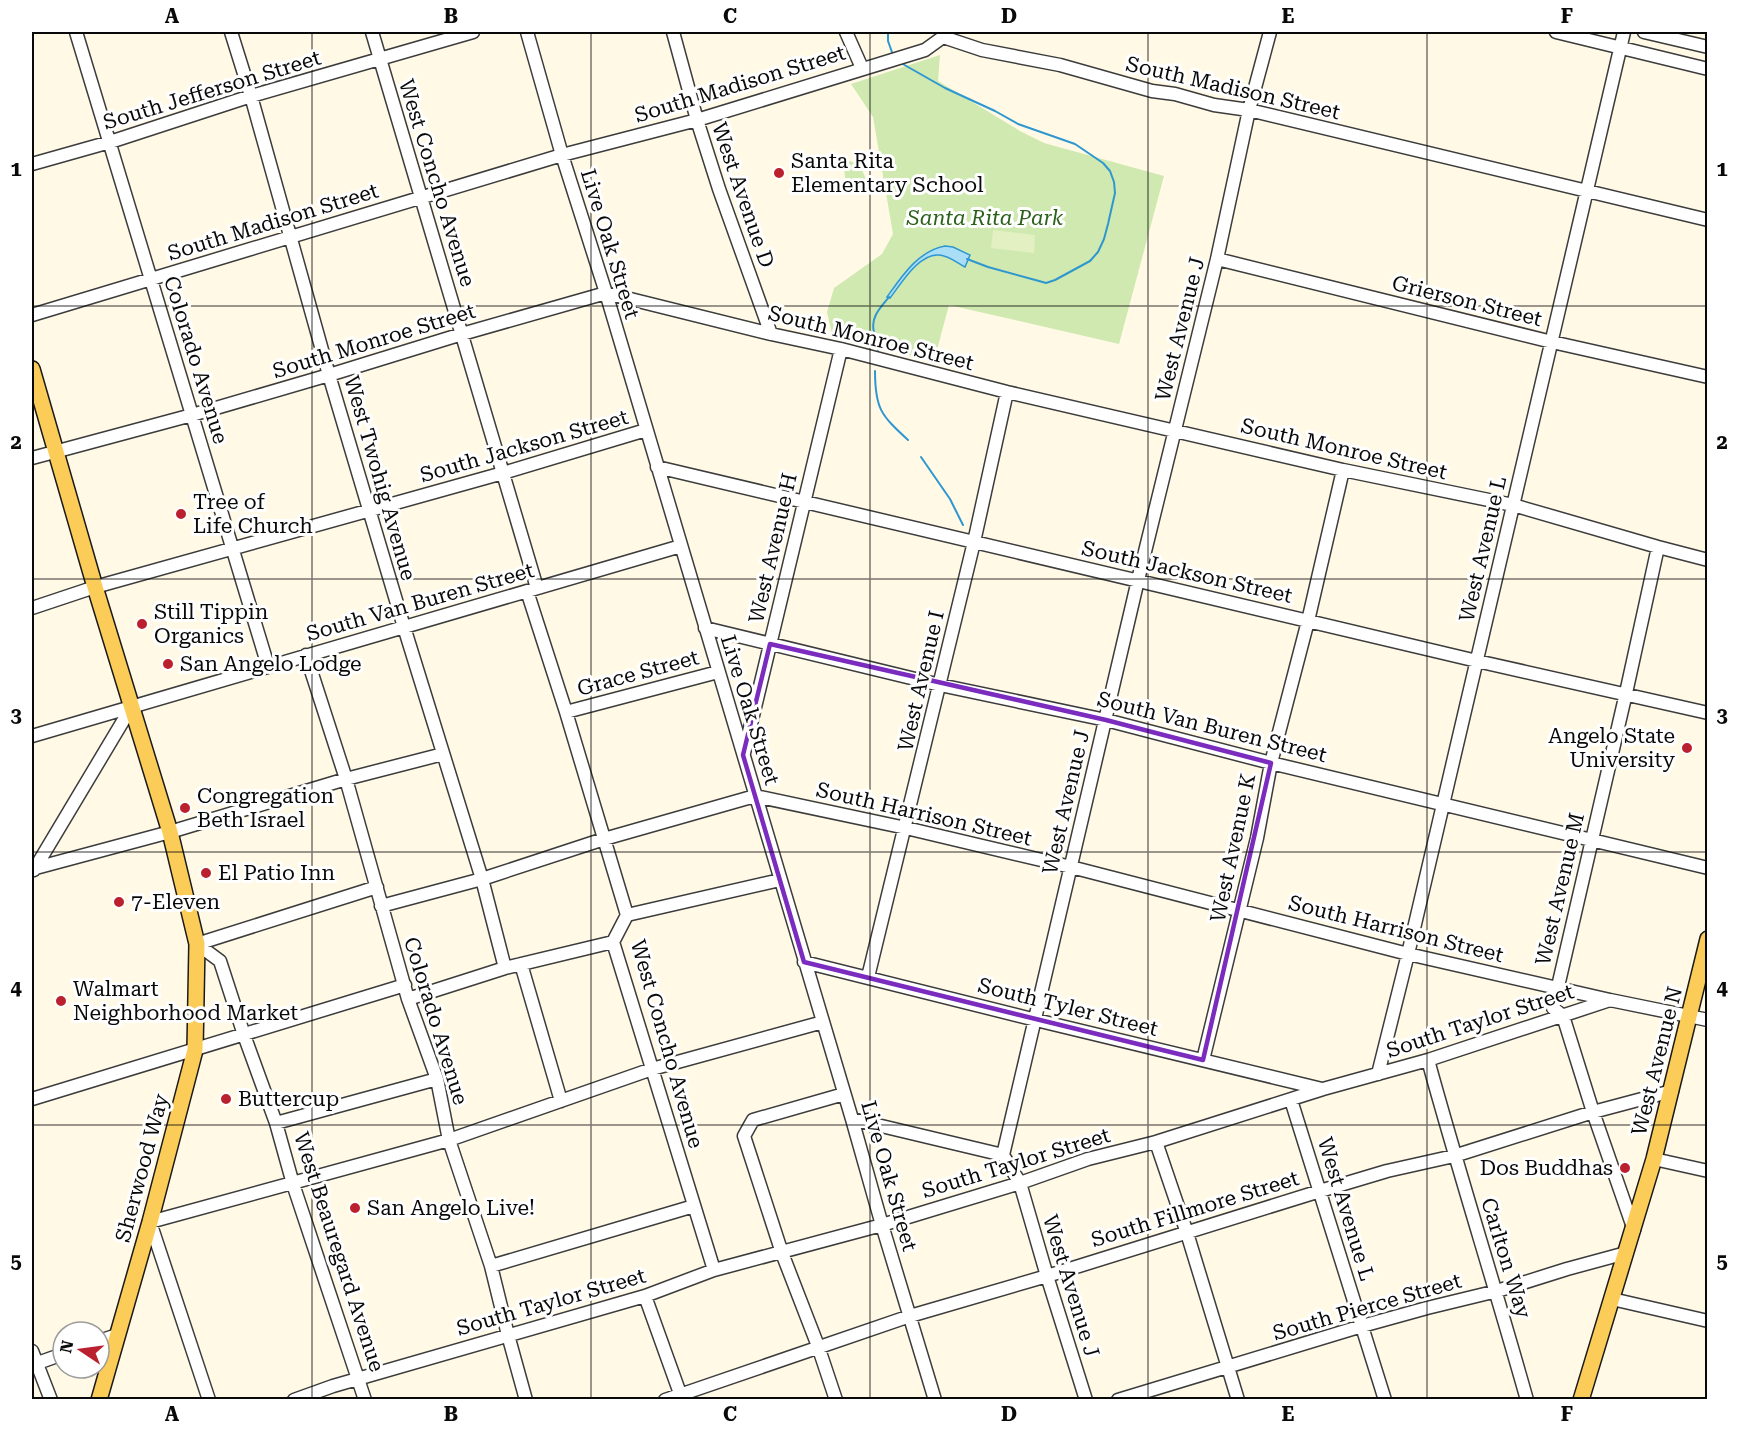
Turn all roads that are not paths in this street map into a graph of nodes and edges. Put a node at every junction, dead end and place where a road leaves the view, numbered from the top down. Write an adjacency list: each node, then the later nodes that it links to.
1 (76, 32): 21 (street, Colorado Avenue)
2 (231, 32): 18 (street, West Twohig Avenue)
3 (372, 32): 15 (street, West Concho Avenue)
4 (473, 32): 15 (street, South Jefferson Street)
5 (527, 32): 22 (street, Live Oak Street)
6 (673, 32): 20 (street, West Avenue D)
7 (846, 32): 16 (street)
8 (1270, 32): 19 (street, West Avenue J)
9 (1556, 32): 13 (street)
10 (1624, 32): 13 (street, West Avenue L)
11 (1644, 32): 14 (street)
12 (941, 34): 16 (street, South Madison Street); 19 (street, South Madison Street)
13 (1620, 46): 17 (street); 24 (street, West Avenue L)
14 (1707, 47)
15 (380, 59): 18 (street, South Jefferson Street); 25 (street, West Concho Avenue)
16 (862, 68): 20 (street, South Madison Street)
17 (1707, 69)
18 (251, 96): 21 (street, South Jefferson Street); 27 (street, West Twohig Avenue)
19 (1249, 110): 24 (street, South Madison Street); 28 (street, West Avenue J)
20 (697, 120): 22 (street, South Madison Street); 33 (street, West Avenue D)
21 (110, 142): 23 (street, South Jefferson Street); 29 (street, Colorado Avenue)
22 (562, 155): 25 (street, South Madison Street); 30 (street, Live Oak Street)
23 (32, 164)
24 (1587, 192): 26 (street, South Madison Street); 34 (street, West Avenue L)
25 (421, 198): 27 (street, South Madison Street); 32 (street, West Concho Avenue)
26 (1707, 220)
27 (291, 237): 29 (street, South Madison Street); 37 (street, West Twohig Avenue)
28 (1217, 259): 34 (street, Grierson Street); 42 (street, West Avenue J)
29 (151, 279): 31 (street, South Madison Street); 40 (street, Colorado Avenue)
30 (606, 293): 32 (street, South Monroe Street); 33 (street, South Monroe Street); 41 (street, Live Oak Street)
31 (32, 315)
32 (462, 334): 37 (street, South Monroe Street); 47 (street, West Concho Avenue)
33 (771, 334): 35 (street, South Monroe Street)
34 (1552, 342): 38 (street, Grierson Street); 49 (street, West Avenue L)
35 (841, 349): 39 (street, South Monroe Street); 48 (street, West Avenue H)
36 (32, 369): 43 (main road)
37 (329, 375): 40 (street, South Monroe Street); 50 (street, West Twohig Avenue)
38 (1707, 377)
39 (1008, 392): 42 (street, South Monroe Street); 51 (street, West Avenue I)
40 (192, 415): 43 (street, South Monroe Street); 54 (street, Colorado Avenue)
41 (646, 430): 45 (street, Live Oak Street); 47 (street, South Jackson Street)
42 (1176, 430): 46 (street, South Monroe Street); 56 (street, West Avenue J)
43 (56, 451): 44 (street, South Monroe Street); 57 (main road)
44 (32, 458)
45 (657, 466): 48 (street, South Jackson Street); 52 (street, Live Oak Street)
46 (1343, 470): 49 (street, South Monroe Street); 60 (street, West Avenue K)
47 (503, 473): 50 (street, South Jackson Street); 58 (street, West Concho Avenue)
48 (804, 501): 51 (street, South Jackson Street); 63 (street, West Avenue H)
49 (1513, 506): 53 (street, South Monroe Street); 65 (street, West Avenue L)
50 (369, 510): 54 (street, South Jackson Street); 61 (street, West Twohig Avenue)
51 (974, 542): 56 (street, South Jackson Street); 68 (street, West Avenue I)
52 (681, 546): 58 (street, South Van Buren Street); 62 (street, Live Oak Street)
53 (1658, 547): 55 (street, South Monroe Street); 69 (street, West Avenue M)
54 (233, 550): 57 (street, South Jackson Street); 66 (street, Colorado Avenue)
55 (1707, 560)
56 (1138, 580): 60 (street, South Jackson Street); 73 (street, West Avenue J)
57 (95, 587): 59 (street, South Jackson Street); 70 (main road)
58 (532, 589): 61 (street, South Van Buren Street); 71 (street, West Concho Avenue)
59 (32, 608)
60 (1308, 621): 65 (street, South Jackson Street); 77 (street, West Avenue K)
61 (404, 627): 64 (street, South Van Buren Street); 75 (street, West Twohig Avenue)
62 (705, 628): 63 (street, South Van Buren Street); 67 (street, Live Oak Street)
63 (770, 644): 68 (street, South Van Buren Street); 76 (street, West Avenue H)
64 (306, 655): 66 (street, South Van Buren Street); 78 (street, Colorado Avenue)
65 (1477, 661): 69 (street, South Jackson Street); 80 (street, West Avenue L)
66 (268, 666): 70 (street, South Van Buren Street)
67 (718, 672): 71 (street, Grace Street); 76 (street, Live Oak Street)
68 (940, 685): 73 (street, South Van Buren Street); 81 (street, West Avenue I)
69 (1626, 693): 72 (street, South Jackson Street); 84 (street, West Avenue M)
70 (132, 706): 74 (street, South Van Buren Street); 82 (main road); 87 (street)
71 (567, 712): 83 (street, West Concho Avenue)
72 (1707, 713)
73 (1106, 720): 77 (street, South Van Buren Street); 85 (street, West Avenue J)
74 (32, 736)
75 (443, 754): 78 (street); 88 (street, West Twohig Avenue)
76 (743, 756): 79 (street, Live Oak Street)
77 (1271, 763): 80 (street, South Van Buren Street); 92 (street, West Avenue K)
78 (346, 779): 82 (street); 90 (street, Colorado Avenue)
79 (755, 796): 81 (street, South Harrison Street); 83 (street, South Harrison Street); 89 (street, Live Oak Street)
80 (1443, 804): 84 (street, South Van Buren Street); 97 (street, West Avenue L)
81 (906, 828): 85 (street, South Harrison Street); 101 (street, West Avenue I)
82 (170, 832): 87 (street); 96 (main road)
83 (604, 839): 88 (street, South Harrison Street); 93 (street, West Concho Avenue)
84 (1591, 840): 86 (street, South Van Buren Street); 103 (street, West Avenue M)
85 (1071, 867): 92 (street, South Harrison Street); 108 (street, West Avenue J)
86 (1707, 868)
87 (33, 871)
88 (482, 879): 91 (street, South Harrison Street); 100 (street, West Twohig Avenue)
89 (780, 880): 93 (street); 98 (street, Live Oak Street)
90 (377, 887): 91 (street, Colorado Avenue); 96 (street)
91 (381, 906): 102 (street, Colorado Avenue)
92 (1240, 910): 97 (street, South Harrison Street); 113 (street, West Avenue K)
93 (627, 915): 95 (street, West Concho Avenue)
94 (1707, 939): 107 (main road, West Avenue N)
95 (613, 942): 99 (street); 115 (street, West Concho Avenue)
96 (197, 944): 111 (street, West Beauregard Avenue); 112 (main road, Sherwood Way)
97 (1408, 954): 103 (street, South Harrison Street); 116 (street, West Avenue L)
98 (804, 962): 101 (street, South Tyler Street); 110 (street, Live Oak Street)
99 (521, 964): 100 (street); 123 (street)
100 (505, 968): 104 (street)
101 (868, 977): 108 (street, South Tyler Street)
102 (405, 985): 104 (street, Colorado Avenue); 111 (street)
103 (1557, 987): 105 (street, South Harrison Street); 106 (street, West Avenue M)
104 (408, 999): 117 (street, Colorado Avenue)
105 (1610, 1000): 106 (street, South Taylor Street); 107 (street, South Harrison Street)
106 (1563, 1016): 114 (street, South Taylor Street); 124 (street, West Avenue M)
107 (1689, 1016): 109 (street, South Harrison Street); 119 (main road, West Avenue N)
108 (1036, 1020): 113 (street, South Tyler Street); 129 (street, West Avenue J)
109 (1707, 1020)
110 (823, 1022): 115 (street); 120 (street, Live Oak Street)
111 (244, 1035): 112 (street); 126 (street, West Beauregard Avenue)
112 (195, 1050): 121 (street); 137 (main road, Sherwood Way)
113 (1203, 1060): 118 (street, South Tyler Street)
114 (1428, 1060): 116 (street, South Taylor Street); 130 (street, Carlton Way)
115 (652, 1069): 123 (street); 136 (street, West Concho Avenue)
116 (1378, 1074): 118 (street, South Taylor Street)
117 (437, 1079): 126 (street); 127 (street, Colorado Avenue)
118 (1323, 1089): 122 (street, South Taylor Street)
119 (1672, 1091): 124 (street, South Fillmore Street); 131 (main road, West Avenue N)
120 (844, 1094): 125 (street, Live Oak Street); 141 (street)
121 (32, 1099)
122 (1291, 1100): 128 (street, South Taylor Street); 135 (street, West Avenue L)
123 (561, 1101): 127 (street)
124 (1593, 1112): 130 (street, South Fillmore Street); 139 (street, West Avenue M)
125 (852, 1119): 129 (street); 138 (street, Live Oak Street)
126 (276, 1124): 134 (street, West Beauregard Avenue)
127 (449, 1140): 134 (street); 143 (street, Colorado Avenue)
128 (1156, 1142): 133 (street, South Taylor Street); 140 (street)
129 (1003, 1155): 133 (street, West Avenue J)
130 (1454, 1156): 135 (street, South Fillmore Street); 146 (street, Carlton Way)
131 (1654, 1159): 132 (street); 139 (main road, West Avenue N)
132 (1707, 1171)
133 (1020, 1183): 138 (street, South Taylor Street); 145 (street, West Avenue J)
134 (293, 1184): 137 (street); 160 (street, West Beauregard Avenue)
135 (1320, 1191): 140 (street, South Fillmore Street); 151 (street, West Avenue L)
136 (694, 1206): 143 (street); 144 (street, West Concho Avenue)
137 (150, 1222): 152 (main road, Sherwood Way); 164 (street)
138 (882, 1225): 141 (street, South Taylor Street); 149 (street, Live Oak Street)
139 (1634, 1230): 142 (main road, West Avenue N)
140 (1187, 1233): 145 (street, South Fillmore Street); 159 (street)
141 (782, 1253): 144 (street, South Taylor Street); 155 (street)
142 (1626, 1253): 146 (street, South Pierce Street); 148 (main road, West Avenue N)
143 (491, 1266): 153 (street, Colorado Avenue)
144 (714, 1270): 147 (street, South Taylor Street)
145 (1047, 1276): 149 (street, South Fillmore Street); 171 (street, West Avenue J)
146 (1497, 1291): 151 (street, South Pierce Street); 175 (street, Carlton Way)
147 (645, 1296): 153 (street, South Taylor Street); 161 (street)
148 (1612, 1299): 150 (street); 176 (main road, West Avenue N)
149 (910, 1316): 155 (street, South Fillmore Street); 170 (street, Live Oak Street)
150 (1707, 1321)
151 (1362, 1326): 159 (street, South Pierce Street); 174 (street, West Avenue L)
152 (117, 1335): 154 (street); 163 (main road, Sherwood Way)
153 (508, 1335): 160 (street, South Taylor Street); 167 (street, Colorado Avenue)
154 (111, 1337)
155 (818, 1346): 161 (street, South Fillmore Street); 169 (street)
156 (32, 1351): 158 (street)
157 (51, 1358): 158 (street)
158 (34, 1364): 162 (street)
159 (1228, 1367): 172 (street, South Pierce Street); 173 (street)
160 (357, 1380): 165 (street, South Taylor Street); 166 (street, West Beauregard Avenue)
161 (681, 1397): 168 (street, South Fillmore Street)
162 (51, 1400)
163 (99, 1400)
164 (209, 1400)
165 (294, 1400)
166 (364, 1400)
167 (526, 1400)
168 (665, 1400)
169 (836, 1400)
170 (935, 1400)
171 (1086, 1400)
172 (1118, 1400)
173 (1238, 1400)
174 (1385, 1400)
175 (1527, 1400)
176 (1581, 1400)

